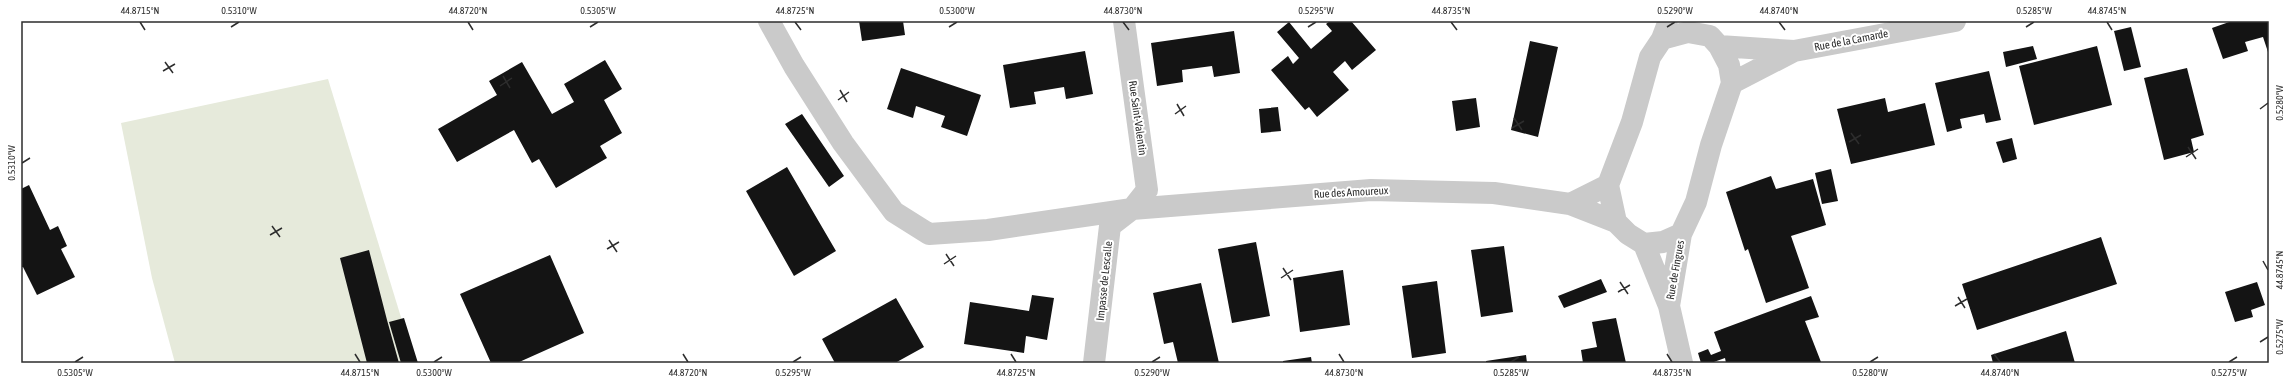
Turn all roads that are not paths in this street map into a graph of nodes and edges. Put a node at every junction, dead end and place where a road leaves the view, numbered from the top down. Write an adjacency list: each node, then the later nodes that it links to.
1 (769, 21): 10 (street, Rue des Amoureux)
2 (1124, 21): 10 (street, Rue Saint-Valentin)
3 (1955, 21): 6 (street, Rue de la Camarde)
4 (1665, 30): 5 (street, Rue de la Camarde); 8 (street)
5 (1712, 34): 6 (street, Rue de la Camarde); 7 (street)
6 (1794, 51): 7 (street, Rue de la Camarde)
7 (1732, 83): 12 (street, Rue de Fingues)
8 (1608, 185): 9 (street); 11 (street)
9 (1570, 204): 10 (street, Rue des Amoureux); 11 (street, Rue des Amoureux)
10 (1132, 209): 15 (street, Impasse de Lescalle)
11 (1616, 222): 13 (street)
12 (1681, 234): 13 (street); 14 (street, Rue de Fingues)
13 (1644, 244): 14 (street, Rue de Fingues)
14 (1669, 306): 16 (street, Rue de Fingues)
15 (1094, 363)
16 (1682, 363)

